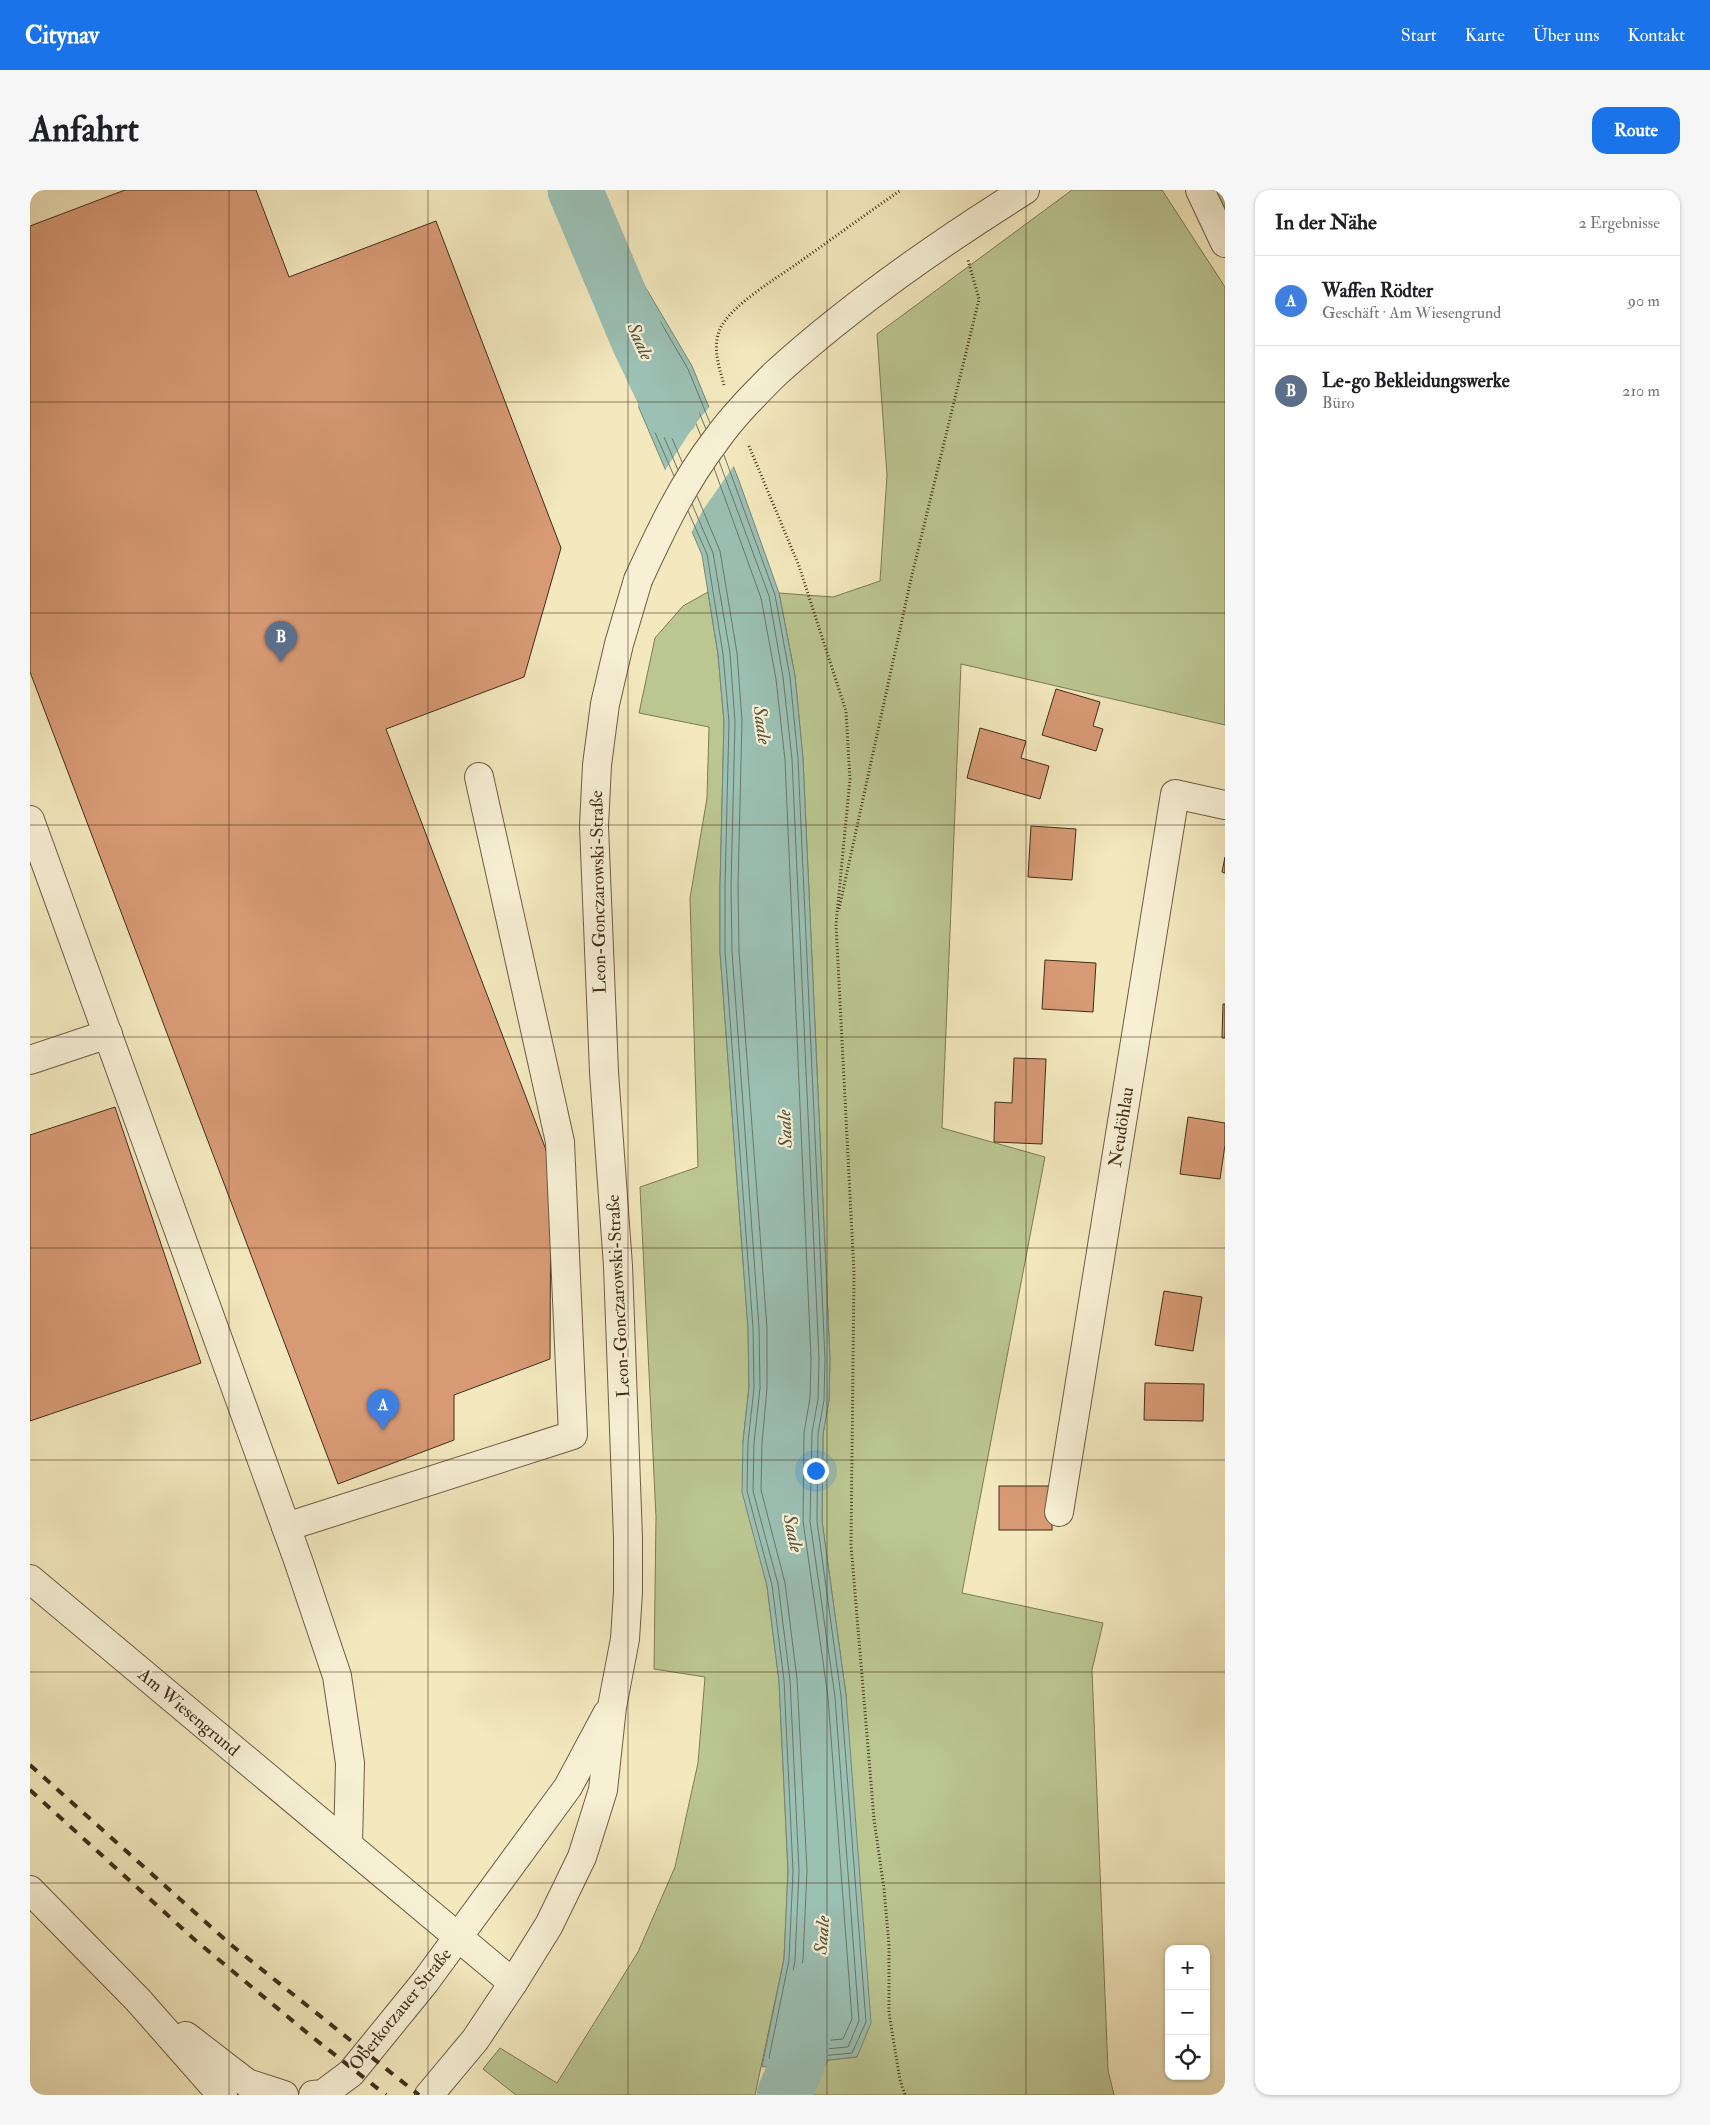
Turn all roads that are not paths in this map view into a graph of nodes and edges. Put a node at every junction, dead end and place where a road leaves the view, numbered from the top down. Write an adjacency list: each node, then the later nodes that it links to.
1 (1026, 190): 12 (street, Leon-Gonczarowski-Straße, bridge)
2 (1200, 190): 3 (street)
3 (1225, 243)
4 (479, 778): 10 (street)
5 (1225, 805): 9 (street, Neudöhlau)
6 (30, 820): 7 (street)
7 (108, 1034): 8 (street); 10 (street)
8 (30, 1060)
9 (1059, 1512)
10 (286, 1527): 13 (street)
11 (30, 1579): 13 (street, Am Wiesengrund)
12 (612, 1706): 15 (street, Leon-Gonczarowski-Straße); 16 (street, Leon-Gonczarowski-Straße)
13 (348, 1845): 15 (street, Am Wiesengrund)
14 (30, 1890): 17 (street)
15 (458, 1935): 16 (street, Am Wiesengrund); 20 (street, Oberkotzauer Straße)
16 (513, 1983): 21 (street)
17 (138, 2000): 18 (street); 19 (street)
18 (224, 2095)
19 (284, 2095)
20 (313, 2095)
21 (429, 2095)

